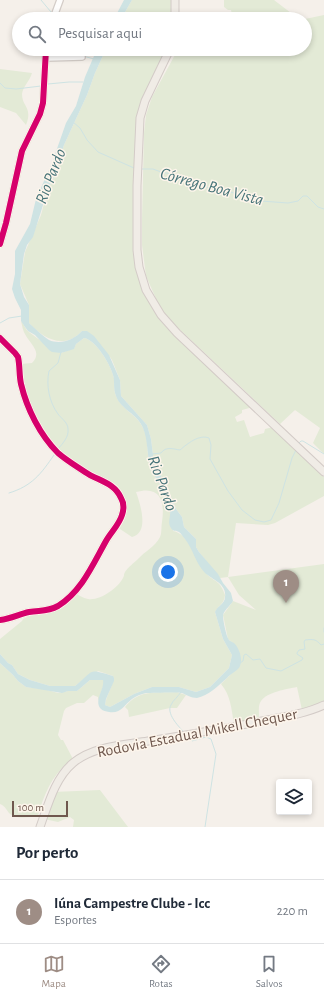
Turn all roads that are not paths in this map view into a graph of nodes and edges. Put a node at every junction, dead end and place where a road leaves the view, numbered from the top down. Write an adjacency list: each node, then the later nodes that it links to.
1 (60, 0): 3 (street)
2 (175, 0): 4 (main road)
3 (56, 12)
4 (175, 12)
5 (167, 56): 10 (main road)
6 (82, 57): 7 (street)
7 (46, 58): 8 (street)
8 (0, 244)
9 (0, 338): 11 (street)
10 (324, 472)
11 (0, 620)
12 (324, 705): 13 (main road, Rodovia Estadual Mikell Chequer)
13 (40, 827)

